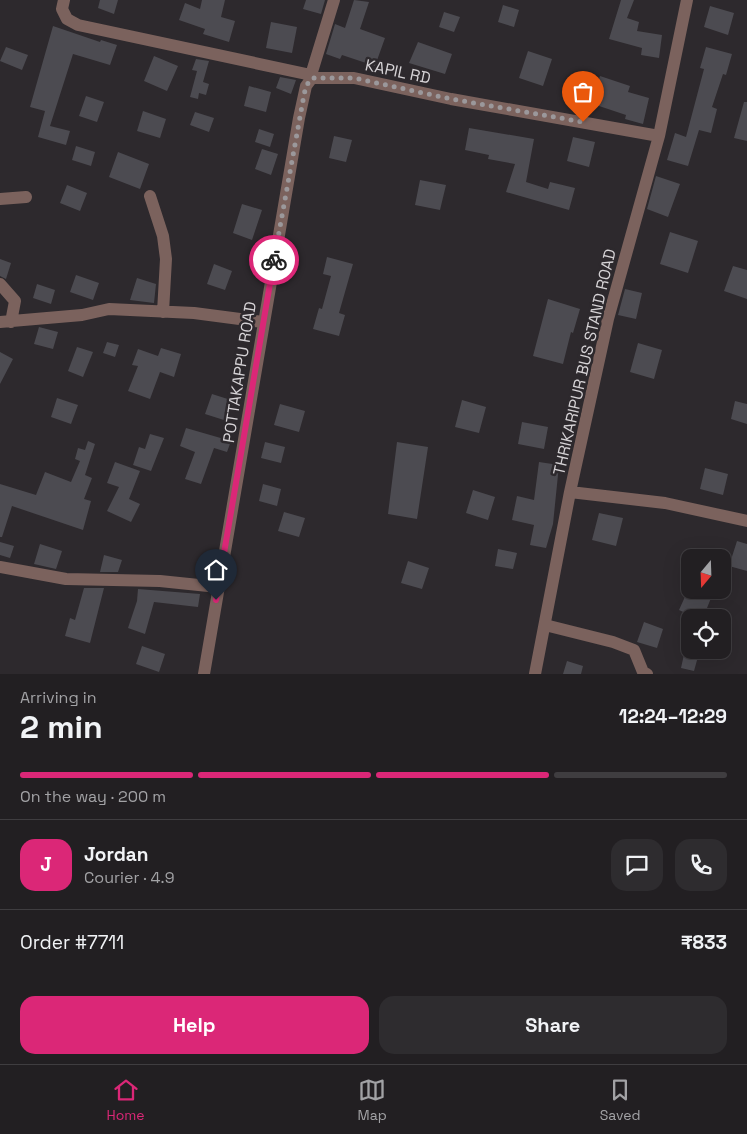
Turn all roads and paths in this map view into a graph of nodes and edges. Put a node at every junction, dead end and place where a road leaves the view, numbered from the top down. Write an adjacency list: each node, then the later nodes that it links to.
1 (64, 0): 4 (street, KAPIL RD)
2 (334, 0): 4 (street, POTTAKAPPU ROAD)
3 (687, 0): 5 (street, THRIKARIPUR BUS STAND ROAD)
4 (312, 76): 5 (street, KAPIL RD); 12 (street, POTTAKAPPU ROAD)
5 (659, 136): 13 (street, THRIKARIPUR BUS STAND ROAD)
6 (150, 196): 10 (street)
7 (26, 197): 8 (street)
8 (0, 199)
9 (0, 284): 11 (street)
10 (163, 312): 11 (street); 12 (street)
11 (5, 322)
12 (263, 322): 16 (street, POTTAKAPPU ROAD)
13 (570, 492): 14 (street); 17 (street, THRIKARIPUR BUS STAND ROAD)
14 (747, 521)
15 (0, 566): 16 (street)
16 (218, 587): 18 (street, POTTAKAPPU ROAD)
17 (546, 625): 19 (street, THRIKARIPUR BUS STAND ROAD); 20 (street)
18 (204, 674)
19 (535, 674)
20 (646, 674)

